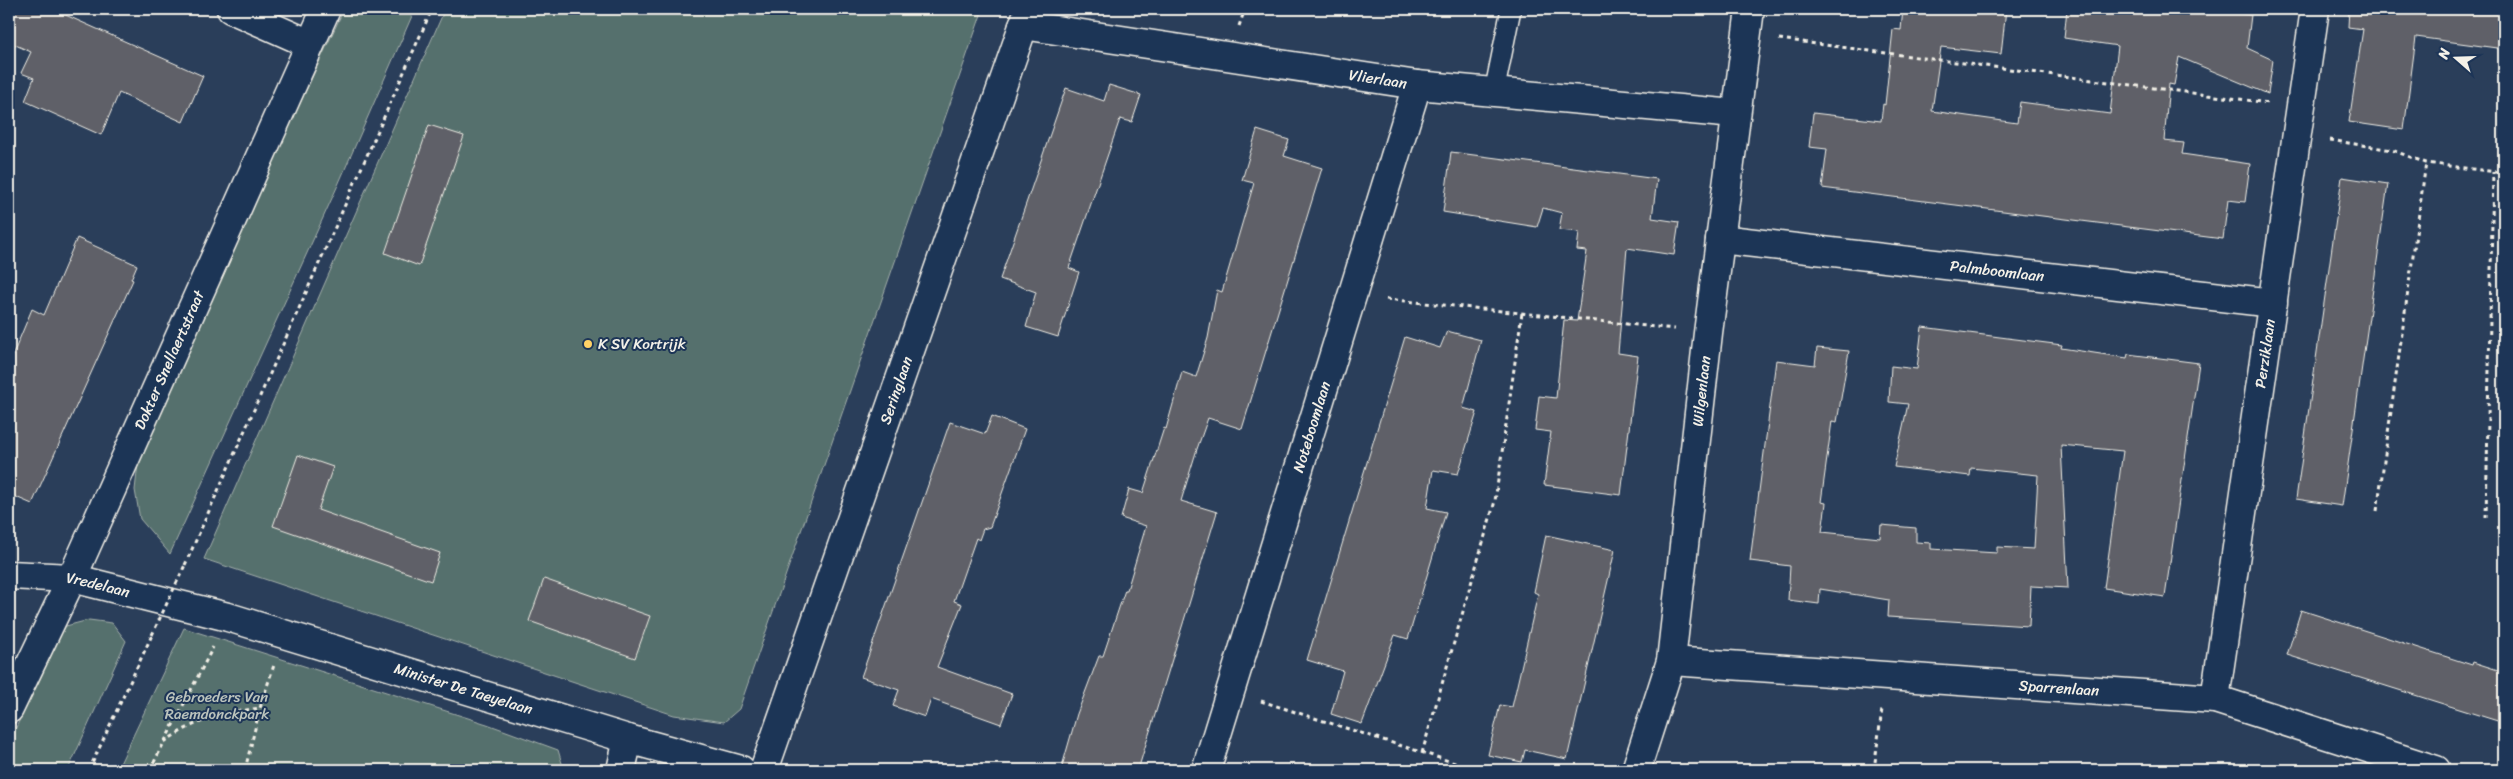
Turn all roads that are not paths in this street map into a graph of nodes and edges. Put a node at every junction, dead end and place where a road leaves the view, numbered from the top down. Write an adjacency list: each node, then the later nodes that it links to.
1 (231, 9): 7 (street)
2 (326, 9): 7 (street, Dokter Snellaertstraat)
3 (1511, 9): 9 (lane)
4 (1750, 9): 10 (street, Wilgenlaan)
5 (2315, 9): 12 (street, Perziklaan)
6 (1026, 17): 8 (street, Vlierlaan); 22 (street, Seringlaan)
7 (310, 44): 14 (street, Dokter Snellaertstraat)
8 (1417, 85): 9 (street, Vlierlaan); 23 (street, Noteboomlaan)
9 (1494, 93): 10 (street, Vlierlaan)
10 (1735, 114): 11 (street, Wilgenlaan)
11 (1720, 239): 12 (street, Palmboomlaan); 16 (street, Wilgenlaan)
12 (2273, 303): 17 (street, Perziklaan)
13 (9, 574): 14 (street, Vredelaan)
14 (72, 578): 15 (street, Vredelaan); 18 (street, Dokter Snellaertstraat)
15 (186, 607): 19 (street, Minister De Taeyelaan)
16 (1671, 661): 17 (street, Sparrenlaan); 24 (street, Wilgenlaan)
17 (2215, 699): 25 (street, Sparrenlaan)
18 (9, 709)
19 (628, 739): 20 (street); 21 (street, Minister De Taeyelaan)
20 (621, 770)
21 (741, 770)
22 (764, 770)
23 (1206, 770)
24 (1636, 770)
25 (2436, 770)

